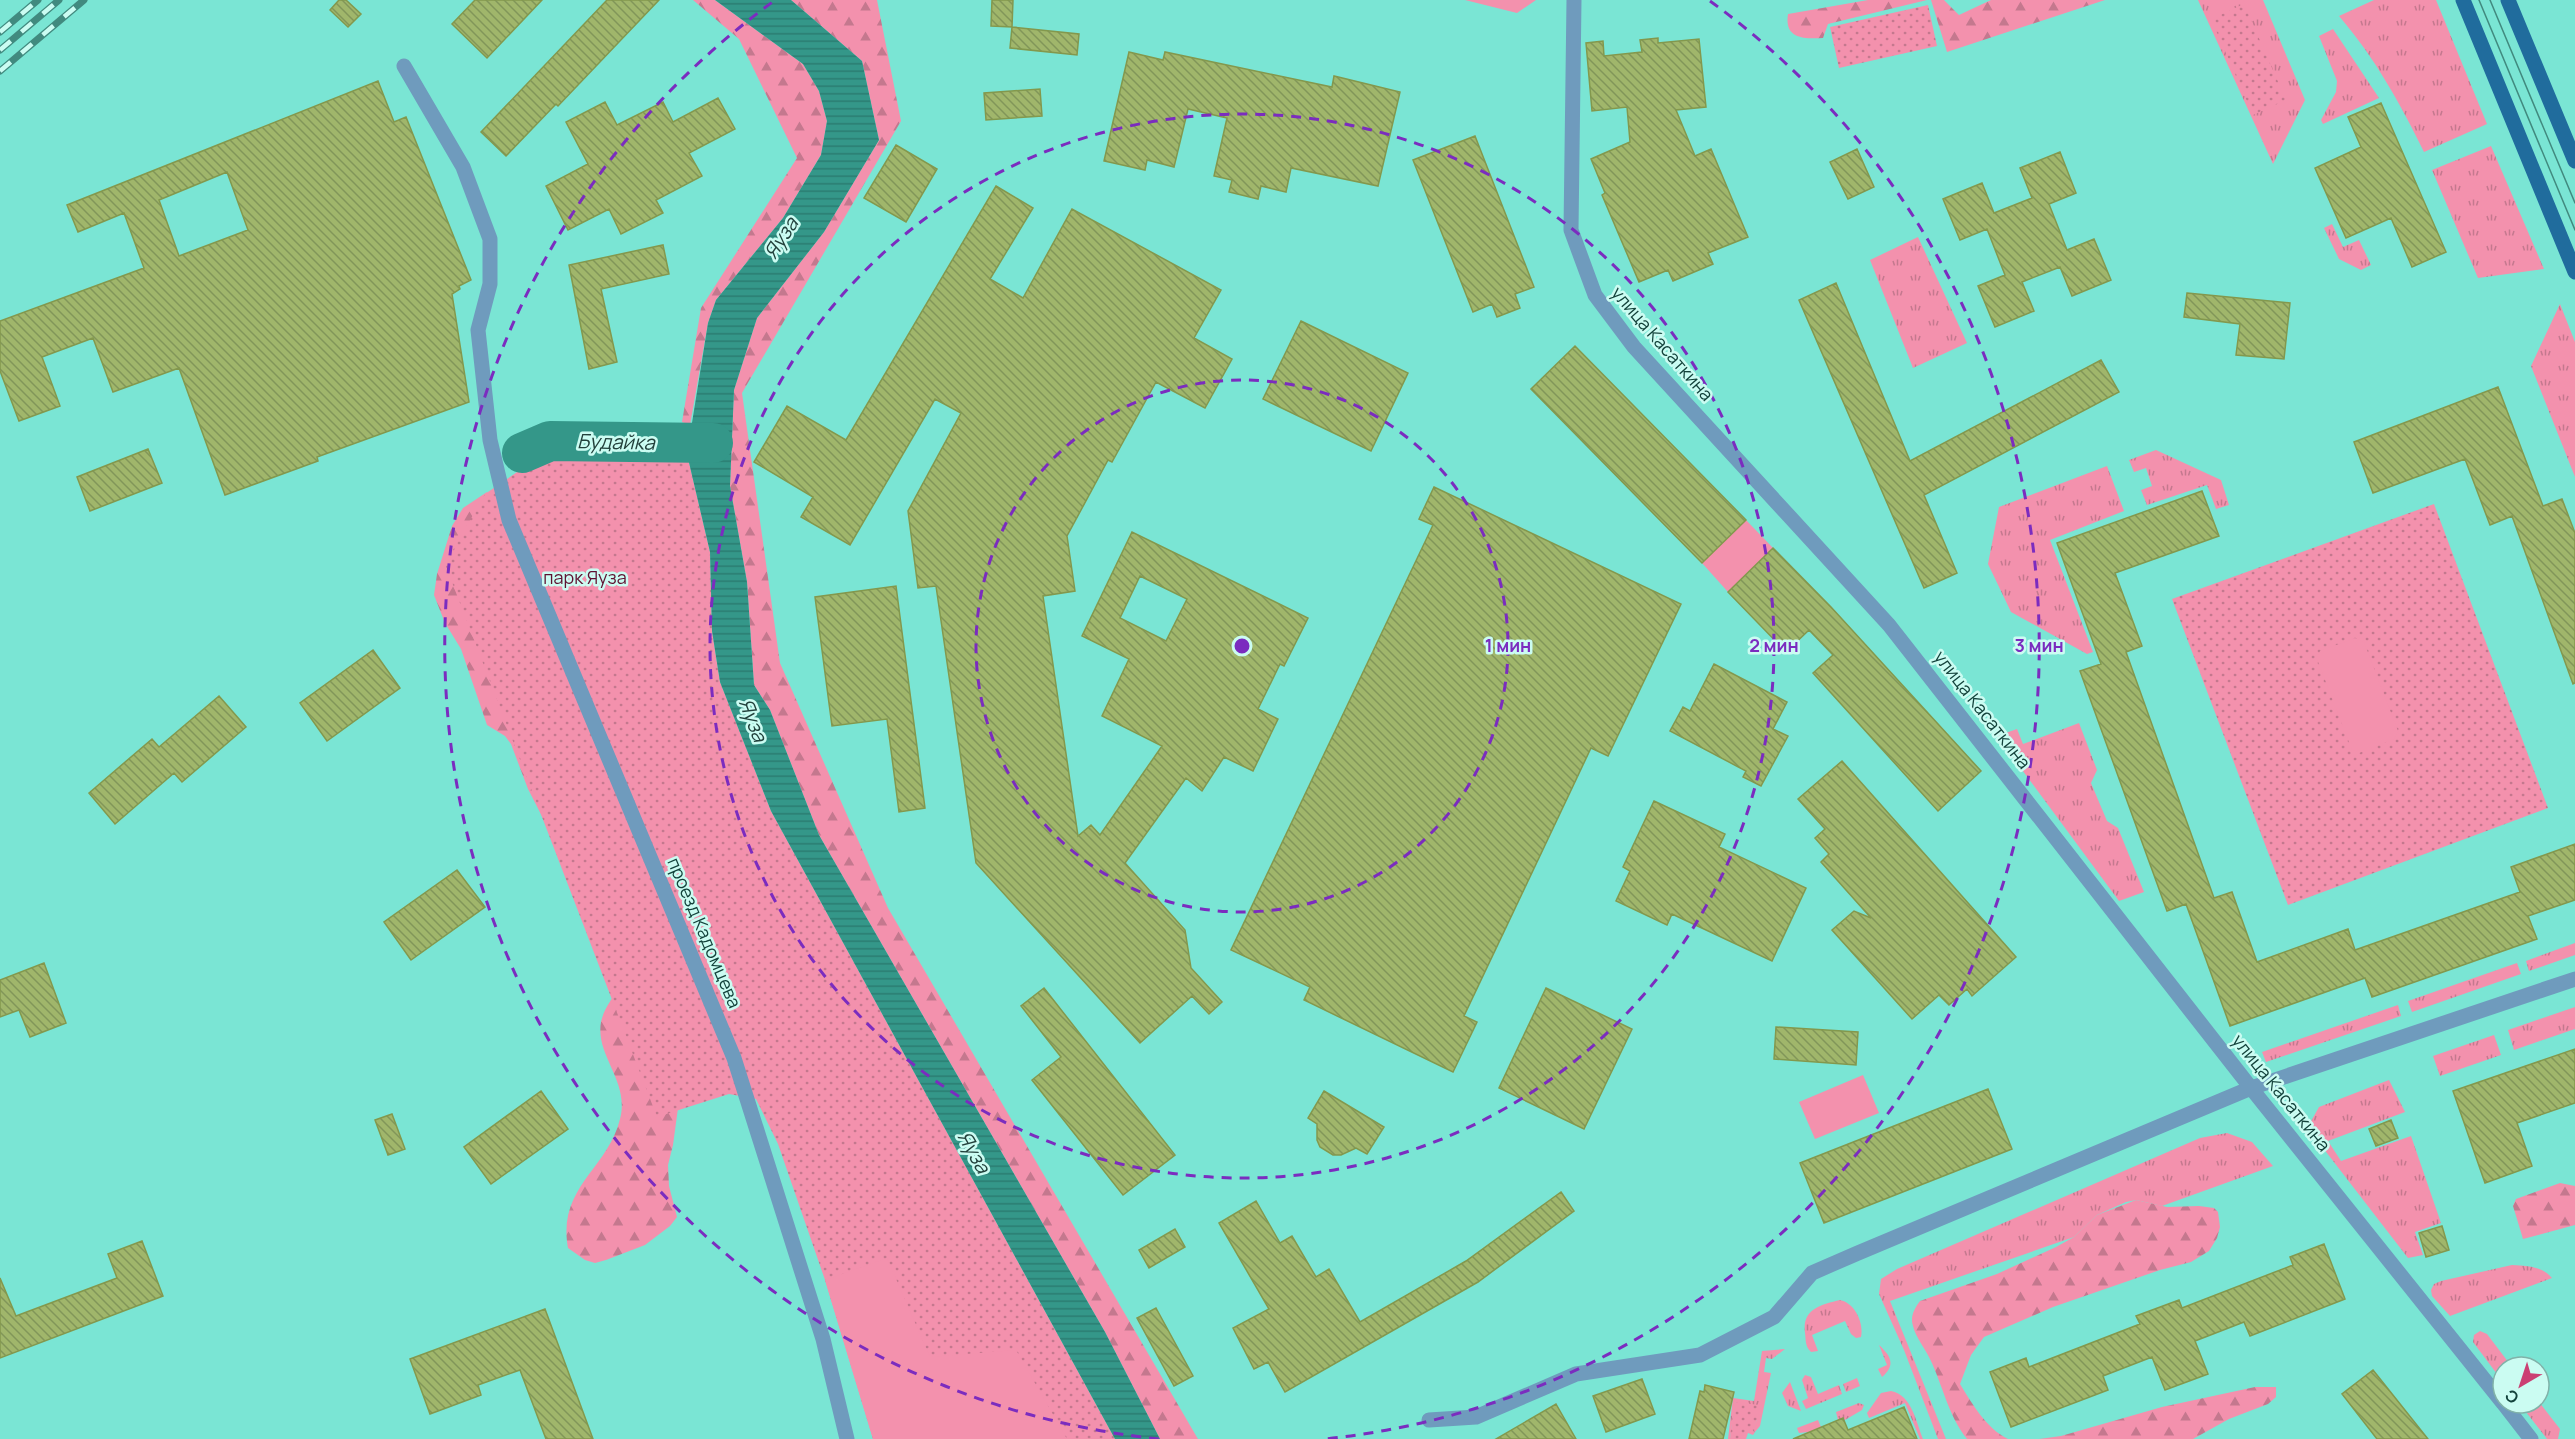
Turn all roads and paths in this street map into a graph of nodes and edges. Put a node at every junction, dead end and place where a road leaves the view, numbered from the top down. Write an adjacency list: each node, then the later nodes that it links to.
1 (1575, 0): 8 (street, улица Касаткина)
2 (2463, 0): 6 (main road)
3 (2508, 0): 5 (main road)
4 (404, 66): 12 (street, проезд Кадомцева)
5 (2575, 161)
6 (2575, 272)
7 (2575, 979): 8 (street)
8 (2251, 1089): 9 (street, улица Касаткина); 11 (street)
9 (2491, 1388)
10 (2512, 1415): 13 (street, улица Касаткина)
11 (1429, 1420)
12 (848, 1439)
13 (2531, 1439)

